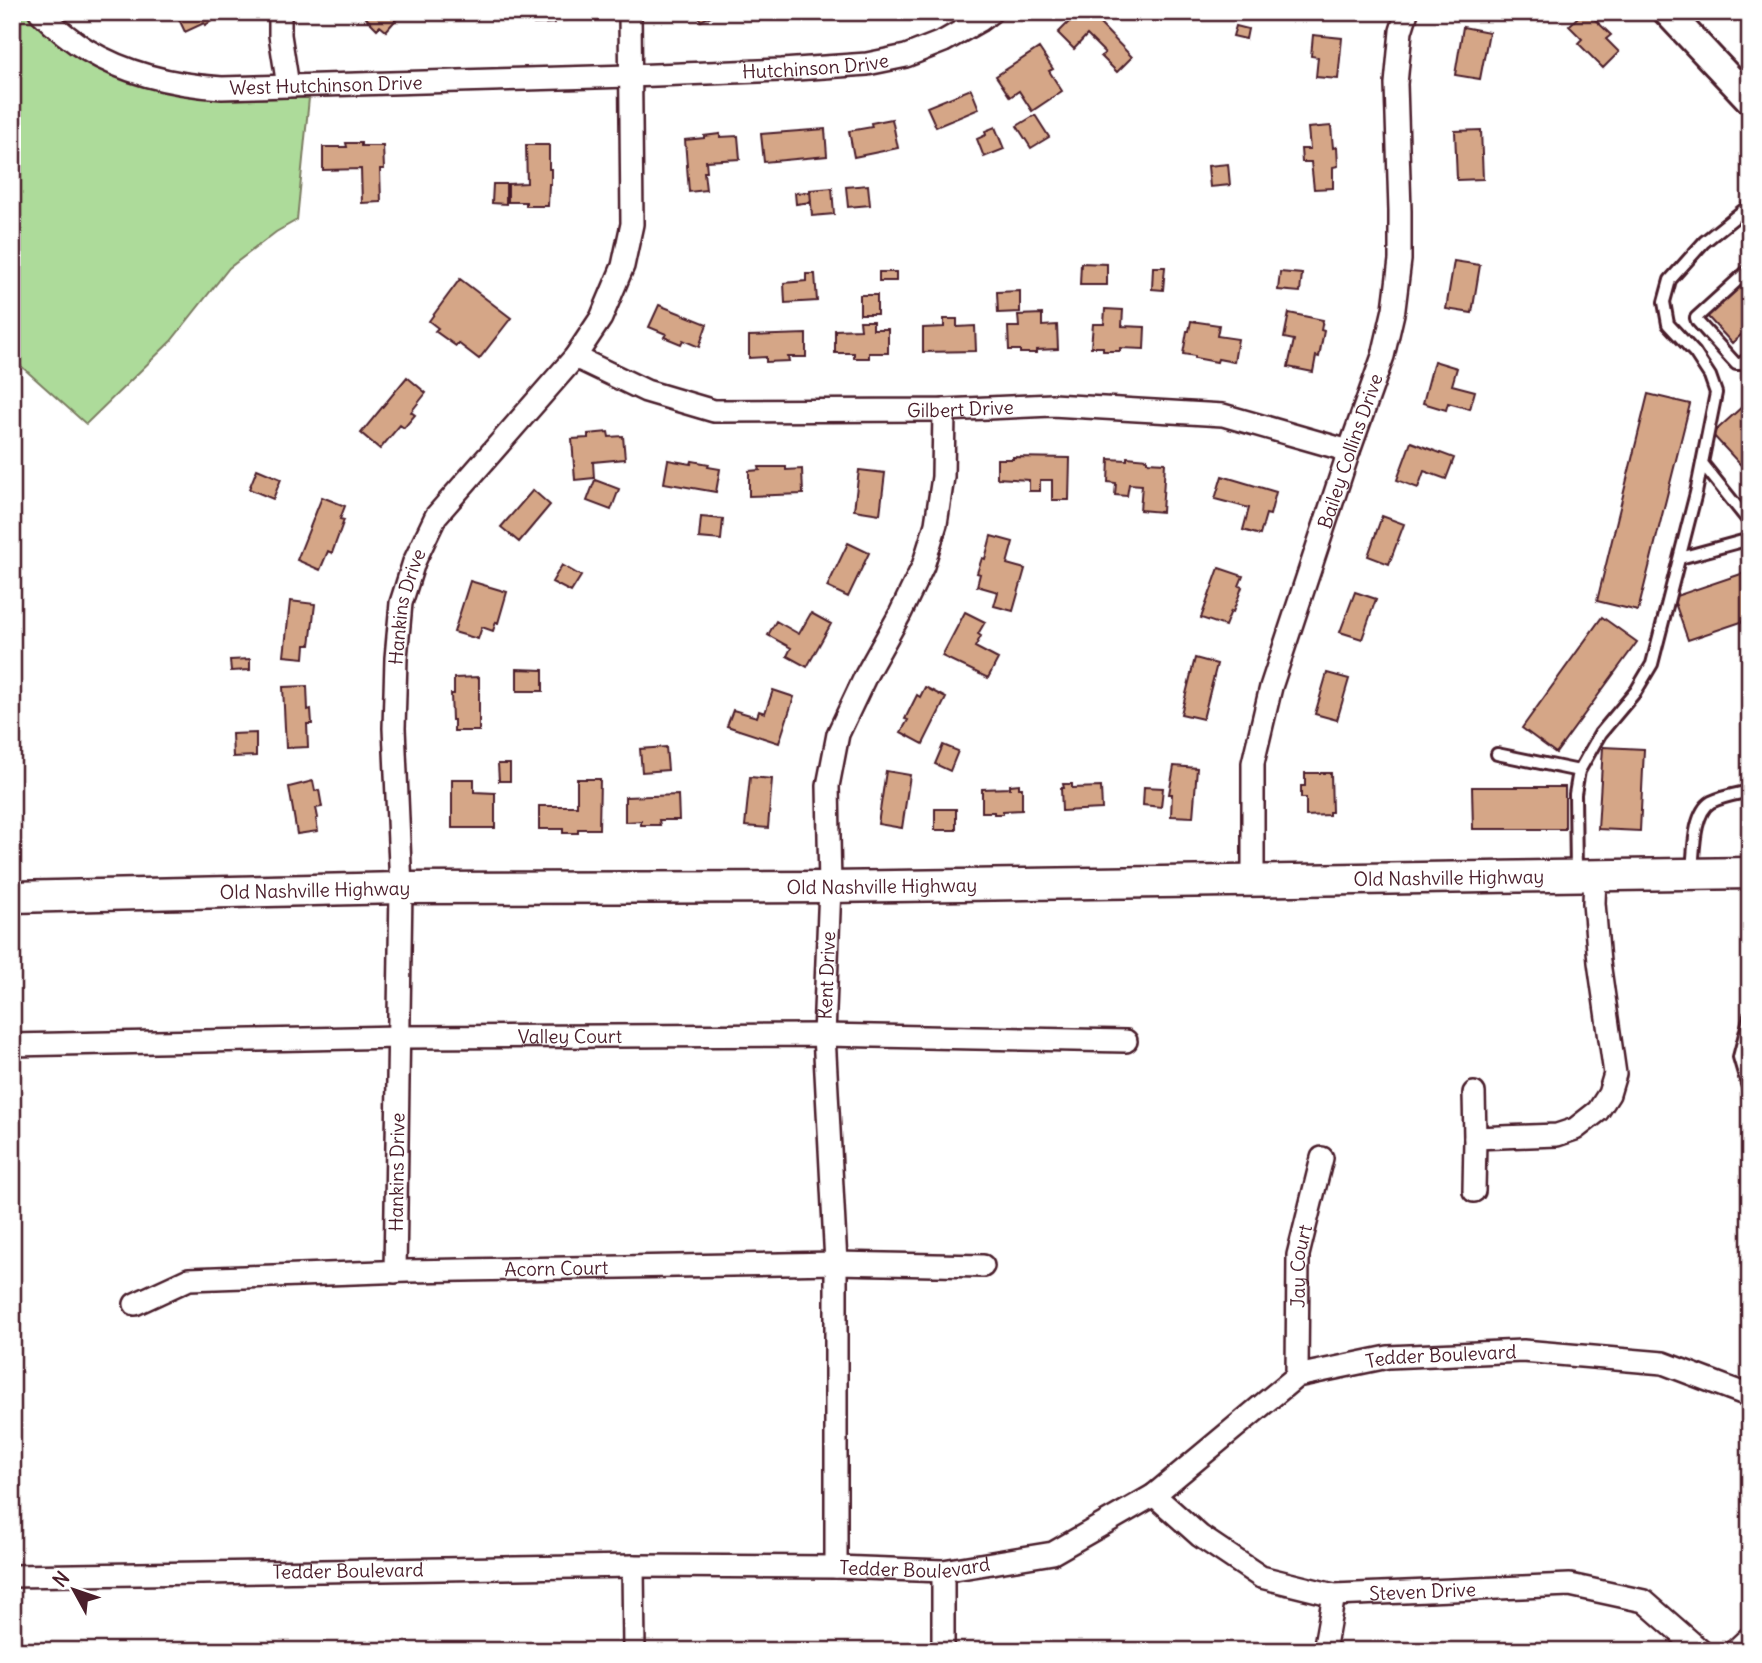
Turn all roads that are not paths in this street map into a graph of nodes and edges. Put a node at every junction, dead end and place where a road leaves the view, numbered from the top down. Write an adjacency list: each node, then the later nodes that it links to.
1 (40, 12): 8 (street, West Hutchinson Drive)
2 (280, 12): 8 (street)
3 (630, 12): 7 (street, Hankins Drive)
4 (991, 12): 7 (street, Hutchinson Drive)
5 (1407, 12): 15 (street, Bailey Collins Drive)
6 (1667, 12): 9 (street)
7 (631, 76): 8 (street, West Hutchinson Drive); 13 (street, Hankins Drive)
8 (288, 86)
9 (1750, 100)
10 (1750, 205): 16 (lane)
11 (1750, 269): 12 (lane)
12 (1750, 356)
13 (575, 357): 14 (street, Gilbert Drive); 28 (street, Hankins Drive)
14 (944, 410): 15 (street, Gilbert Drive); 27 (street, Kent Drive)
15 (1349, 450): 26 (street, Bailey Collins Drive)
16 (1702, 463): 17 (lane); 19 (lane)
17 (1750, 523)
18 (1750, 539): 19 (lane)
19 (1679, 558): 21 (lane)
20 (1497, 754): 21 (lane)
21 (1579, 771): 25 (lane)
22 (1750, 790): 24 (lane)
23 (1750, 873): 24 (main road, Old Nashville Highway)
24 (1691, 874): 25 (main road, Old Nashville Highway)
25 (1586, 876): 26 (main road, Old Nashville Highway); 37 (street)
26 (1253, 882): 27 (main road, Old Nashville Highway)
27 (830, 887): 28 (main road, Old Nashville Highway); 31 (street, Kent Drive)
28 (401, 888): 29 (main road, Old Nashville Highway); 32 (street, Hankins Drive)
29 (12, 897)
30 (1750, 1015): 36 (lane)
31 (824, 1035): 32 (street, Valley Court); 33 (street, Valley Court); 40 (street, Kent Drive)
32 (398, 1037): 34 (street, Valley Court); 42 (street, Hankins Drive)
33 (1126, 1041)
34 (12, 1045)
35 (1474, 1093): 37 (street)
36 (1750, 1094)
37 (1475, 1138): 39 (street)
38 (1322, 1158): 44 (street, Jay Court)
39 (1474, 1191)
40 (836, 1263): 41 (street, Acorn Court); 42 (street, Acorn Court); 48 (street, Kent Drive)
41 (984, 1266)
42 (395, 1272): 43 (street, Acorn Court)
43 (135, 1304)
44 (1297, 1376): 45 (street, Tedder Boulevard); 46 (street, Tedder Boulevard)
45 (1750, 1396)
46 (1154, 1495): 49 (street, Tedder Boulevard); 51 (street, Steven Drive)
47 (633, 1566): 48 (street, Tedder Boulevard); 50 (street, Tedder Boulevard); 53 (street)
48 (835, 1567): 49 (street, Tedder Boulevard)
49 (943, 1571): 54 (street)
50 (12, 1576)
51 (1334, 1595): 55 (street); 56 (street, Steven Drive)
52 (1750, 1637): 57 (street)
53 (634, 1651)
54 (943, 1651)
55 (1325, 1651)
56 (1701, 1651)
57 (1735, 1651)

